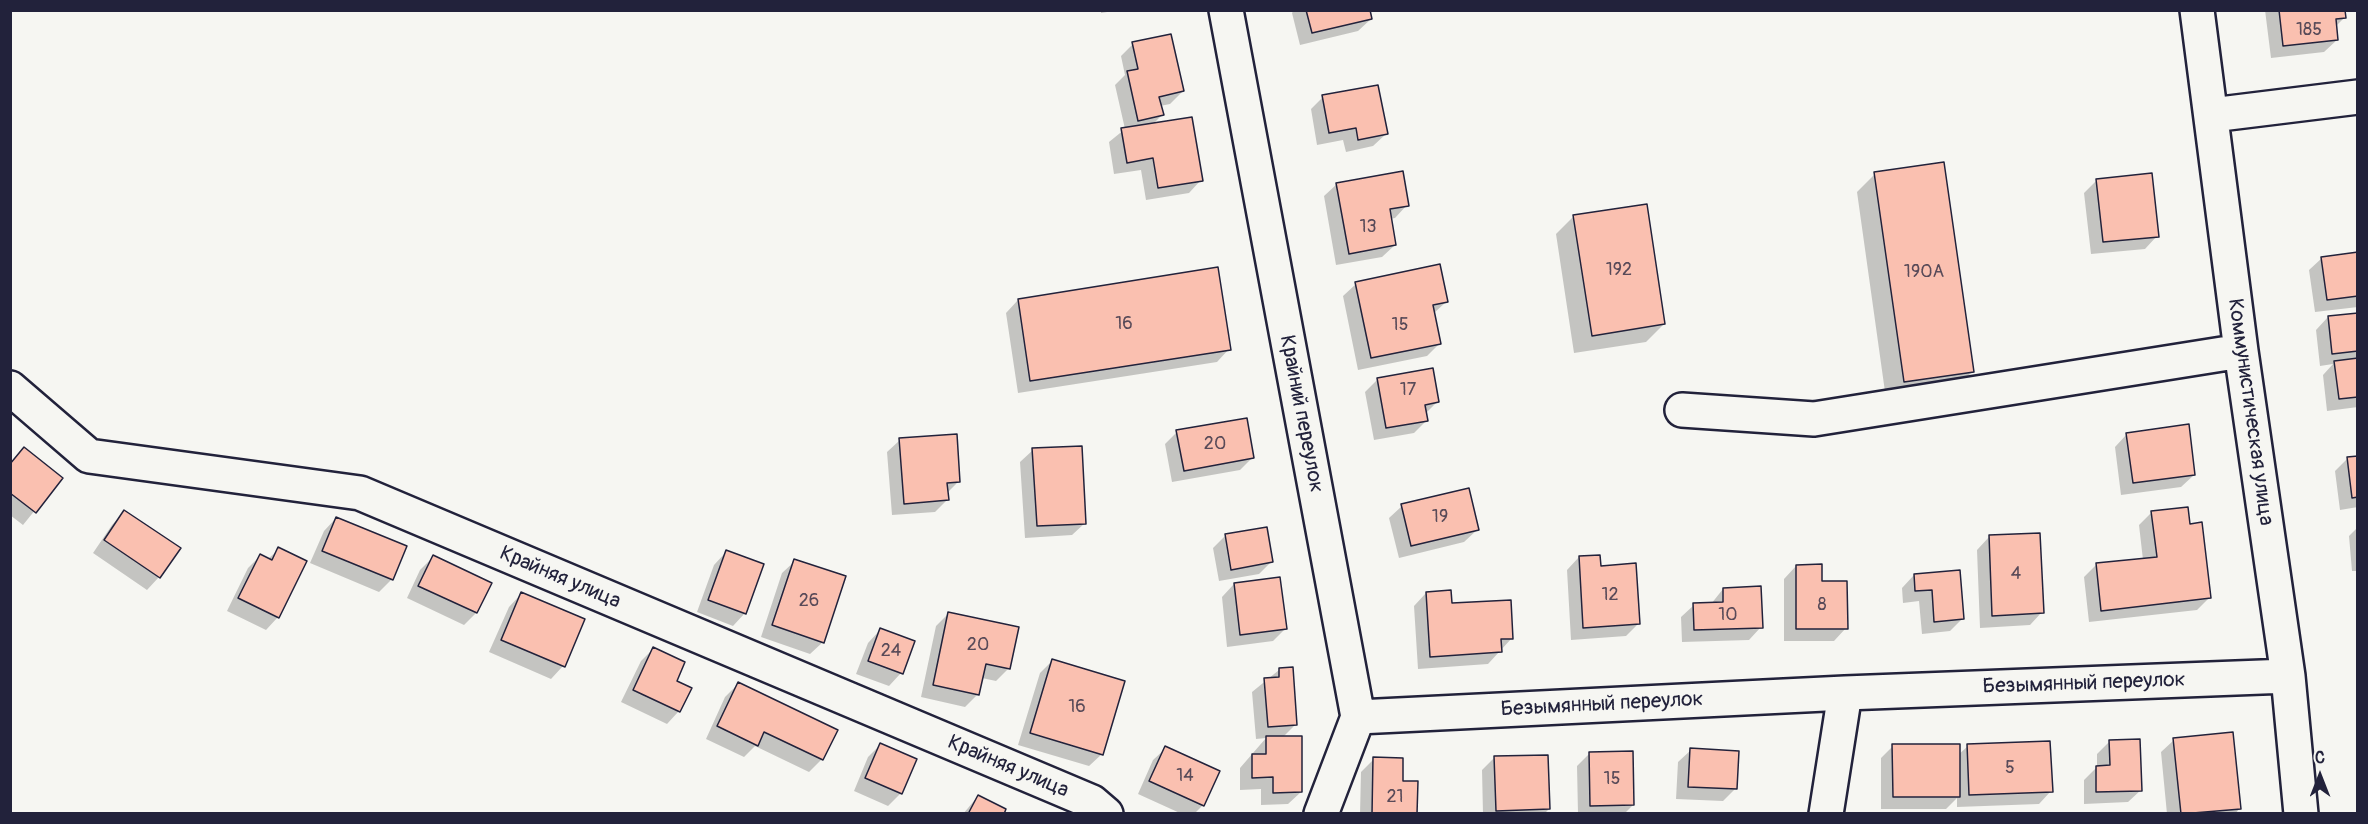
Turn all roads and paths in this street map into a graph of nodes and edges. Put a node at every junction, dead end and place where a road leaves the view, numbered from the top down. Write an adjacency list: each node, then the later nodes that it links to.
1 (1226, 10): 10 (street, Крайний переулок)
2 (2197, 10): 4 (street, Коммунистическая улица)
3 (2358, 97): 4 (street)
4 (2212, 115): 5 (street, Коммунистическая улица)
5 (2241, 351): 7 (street); 8 (street, Коммунистическая улица)
6 (10, 388): 11 (street, Крайняя улица)
7 (1682, 410)
8 (2288, 676): 9 (street, Безымянный переулок); 14 (street, Коммунистическая улица)
9 (1845, 693): 10 (street, Безымянный переулок); 13 (street)
10 (1358, 717): 12 (street)
11 (1106, 813)
12 (1322, 813)
13 (1826, 813)
14 (2301, 813)

